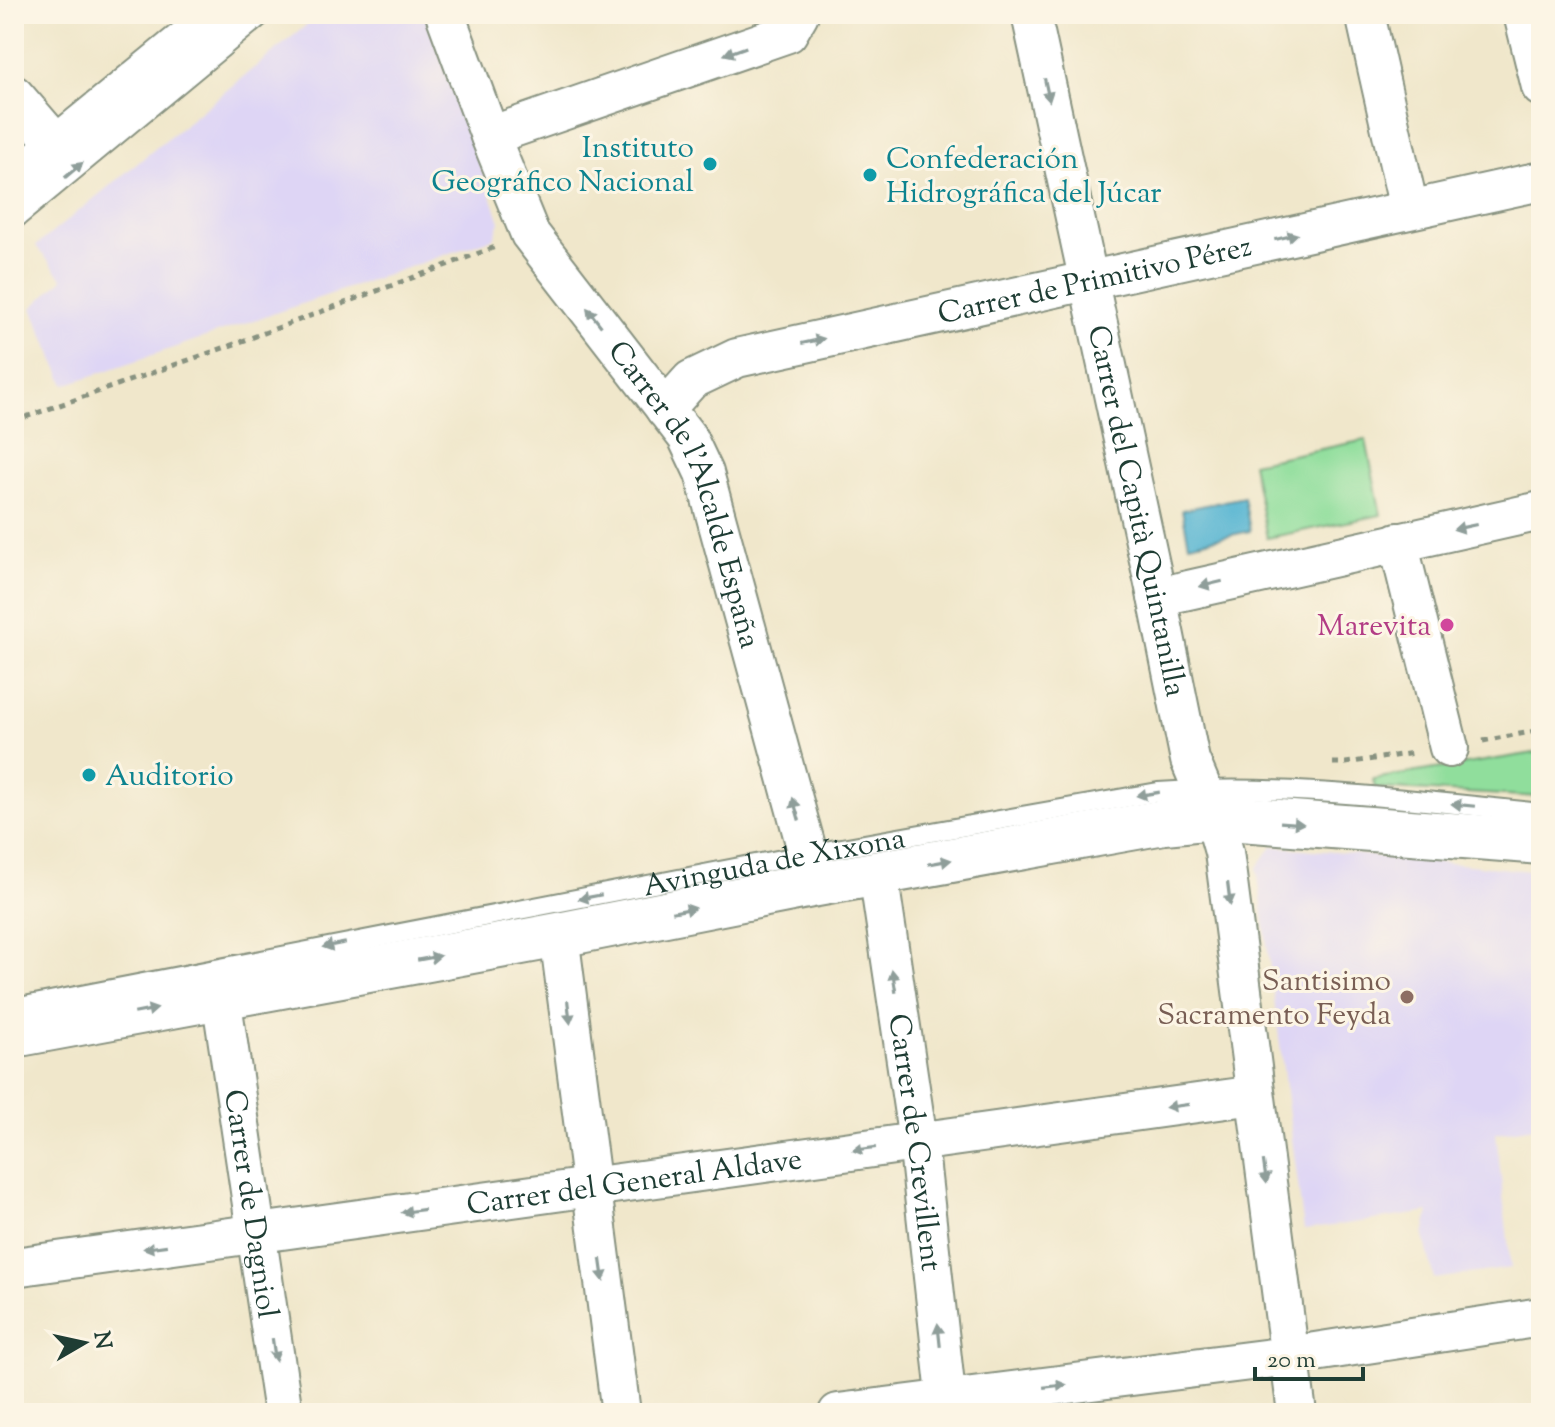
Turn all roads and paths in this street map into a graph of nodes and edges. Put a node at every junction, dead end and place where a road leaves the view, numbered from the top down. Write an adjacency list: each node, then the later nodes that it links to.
1 (221, 14): 11 (main road)
2 (263, 14): 15 (lane, one-way to 2)
3 (445, 14): 10 (street, Carrer de l'Alcalde España)
4 (799, 14): 10 (street, one-way to 10)
5 (1031, 14): 17 (street, Carrer del Capità Quintanilla, one-way to 17)
6 (1365, 14): 14 (street)
7 (1523, 14): 8 (street)
8 (1541, 87)
9 (14, 95): 11 (street)
10 (490, 136): 16 (street, Carrer de l'Alcalde España)
11 (58, 146): 13 (main road)
12 (1541, 181): 14 (street, Carrer de Primitivo Pérez)
13 (14, 183)
14 (1409, 209): 17 (street, Carrer de Primitivo Pérez, one-way to 14)
15 (14, 220)
16 (530, 234): 18 (street, Carrer de l'Alcalde España, one-way to 16); 19 (path)
17 (1088, 281): 18 (street, Carrer de Primitivo Pérez, one-way to 17); 22 (street, Carrer del Capità Quintanilla)
18 (665, 409): 29 (street, Carrer de l'Alcalde España, one-way to 18)
19 (14, 421)
20 (1541, 511): 21 (street, one-way to 21)
21 (1398, 542): 22 (street, one-way to 22); 24 (street)
22 (1157, 597): 26 (street, Carrer del Capità Quintanilla)
23 (1541, 730): 24 (path)
24 (1449, 748): 25 (path)
25 (1332, 763)
26 (1208, 803): 27 (lane, Avinguda de Xixona, one-way to 26); 28 (main road, Avinguda de Xixona, one-way to 28); 29 (lane, Avinguda de Xixona, one-way to 29); 30 (main road, Avinguda de Xixona, one-way to 26); 35 (street, Carrer del Capità Quintanilla, one-way to 35)
27 (1541, 813)
28 (1541, 842)
29 (810, 870): 30 (main road, Avinguda de Xixona); 31 (main road, Avinguda de Xixona, one-way to 29); 33 (lane, Avinguda de Xixona, one-way to 33)
30 (878, 873): 36 (street, Carrer de Crevillent, one-way to 30)
31 (559, 935): 32 (main road, Avinguda de Xixona, one-way to 31); 37 (street, one-way to 37)
32 (221, 996): 34 (main road, Avinguda de Xixona, one-way to 32); 38 (street, Carrer de Dagniol)
33 (14, 1008)
34 (14, 1035)
35 (1255, 1095): 36 (street, Carrer del General Aldave, one-way to 36); 41 (street, Carrer del Capità Quintanilla, one-way to 41)
36 (918, 1141): 37 (street, Carrer del General Aldave, one-way to 37); 42 (street, Carrer de Crevillent, one-way to 36)
37 (591, 1187): 38 (street, Carrer del General Aldave, one-way to 38); 44 (street, one-way to 44)
38 (257, 1233): 39 (street, Carrer del General Aldave, one-way to 39); 43 (street, Carrer de Dagniol, one-way to 43)
39 (14, 1267)
40 (1541, 1317): 41 (street)
41 (1289, 1356): 42 (street, one-way to 41); 46 (street, Carrer del Capità Quintanilla)
42 (947, 1406): 45 (street)
43 (283, 1413)
44 (621, 1413)
45 (838, 1413)
46 (1297, 1413)

